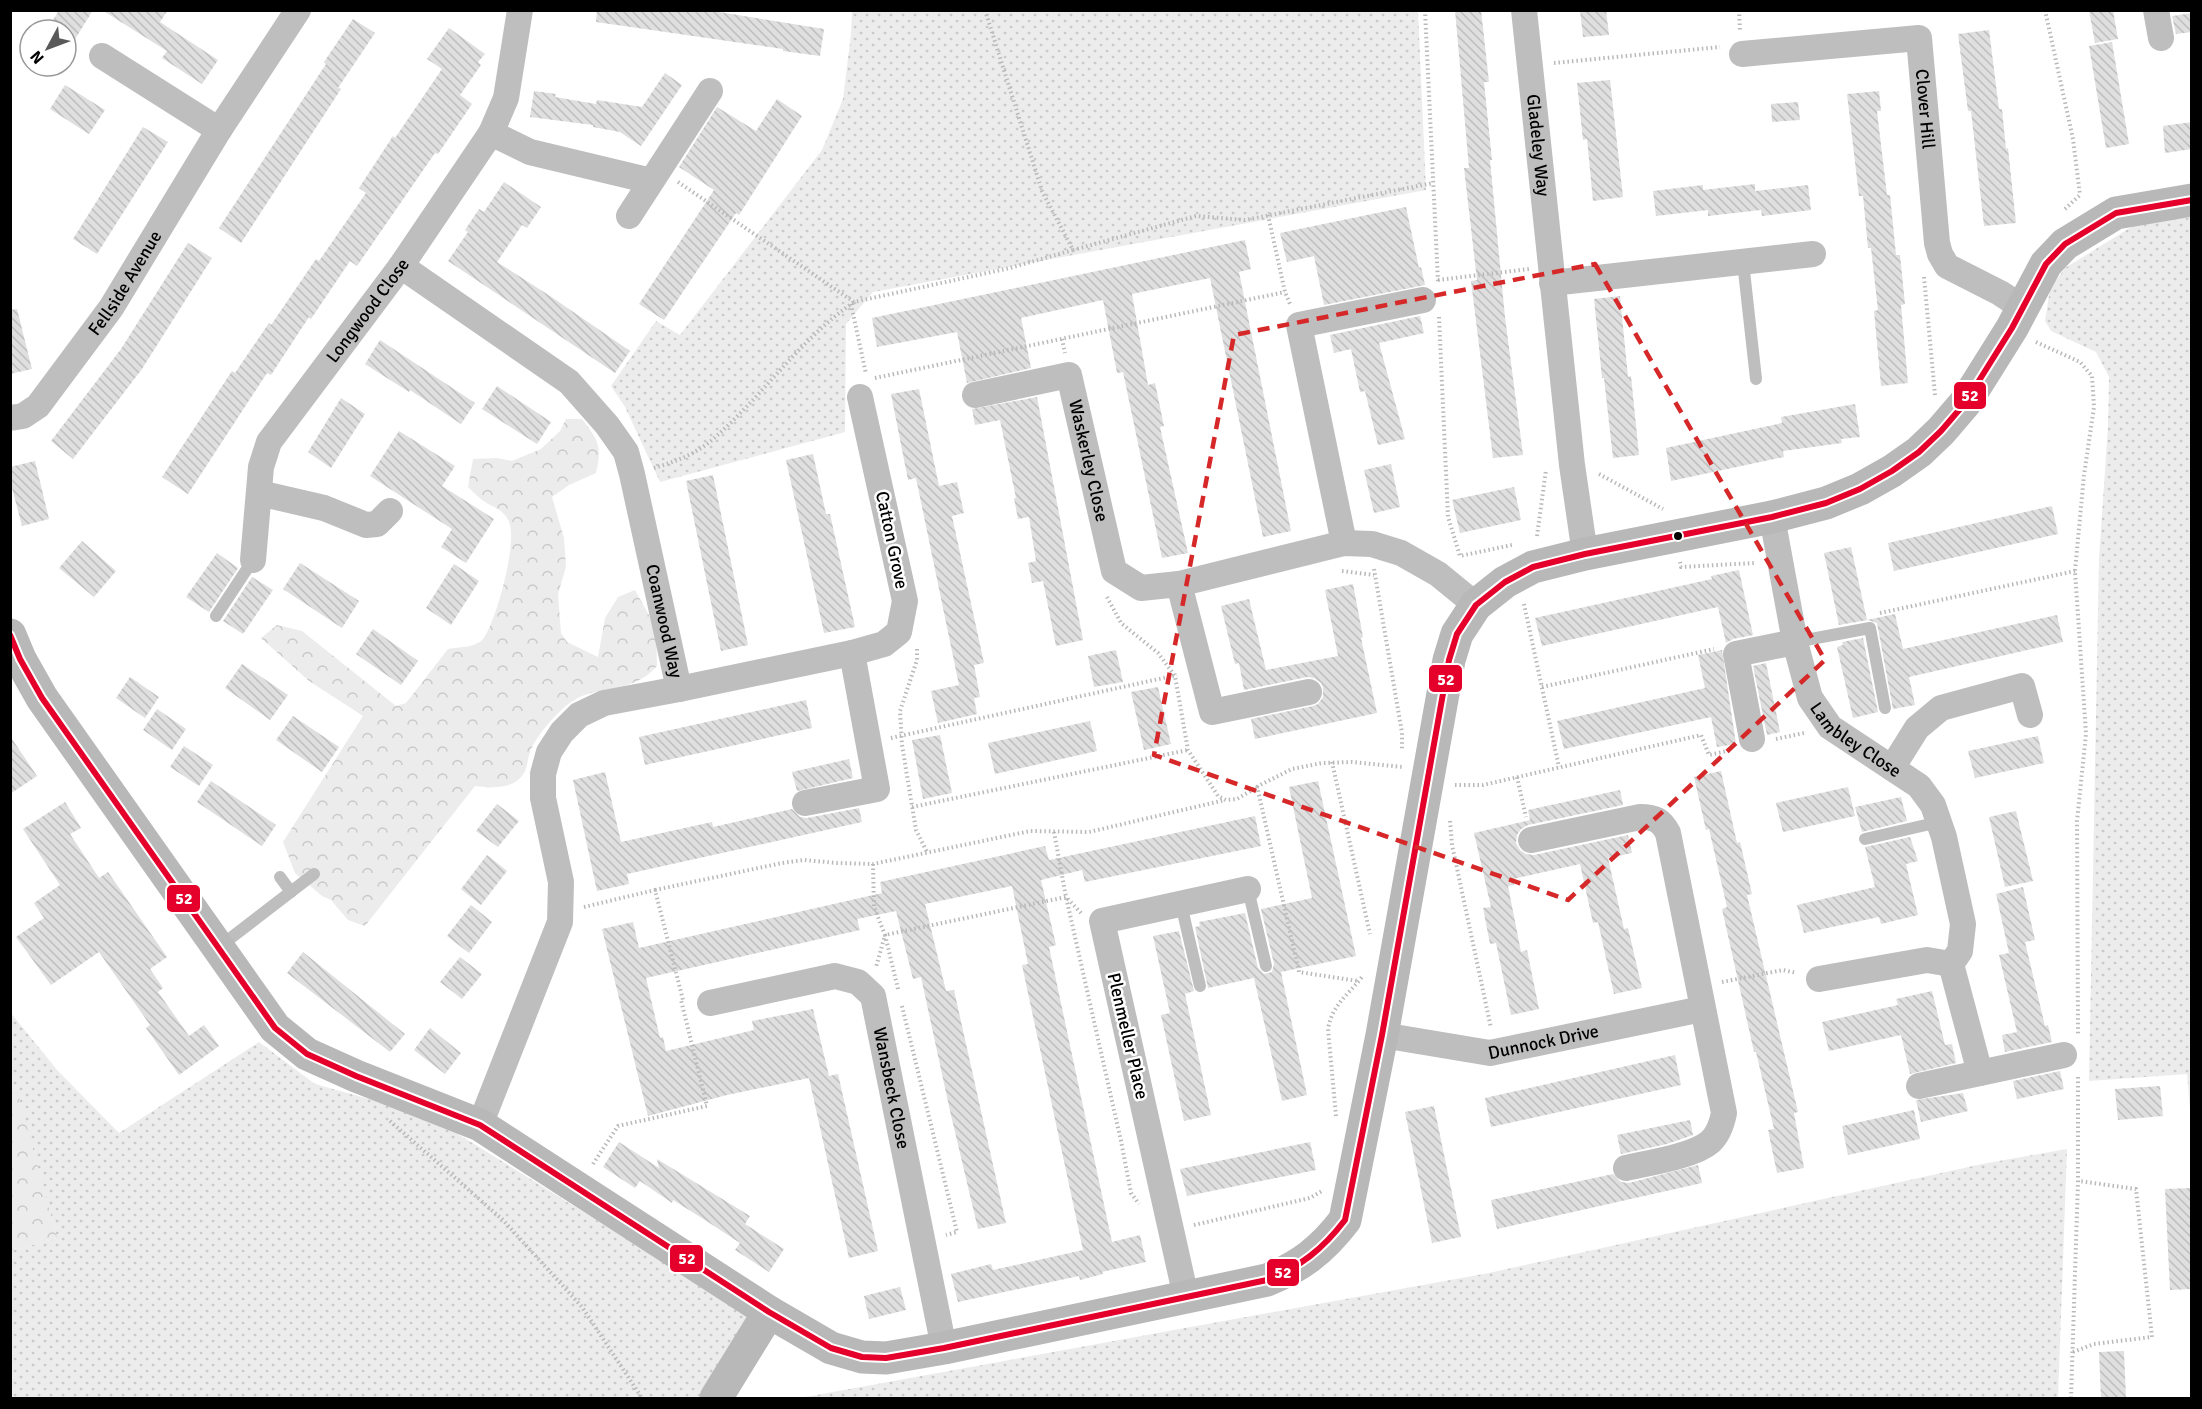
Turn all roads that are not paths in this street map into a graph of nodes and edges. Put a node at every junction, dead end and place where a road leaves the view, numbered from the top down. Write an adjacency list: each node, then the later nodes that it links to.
1 (298, 10): 9 (street, Fellside Avenue)
2 (520, 10): 10 (street, Longwood Close)
3 (1524, 10): 17 (street, Gladeley Way)
4 (2157, 10): 5 (street)
5 (2161, 38)
6 (1736, 50): 19 (street, Clover Hill)
7 (102, 56): 9 (street)
8 (711, 91): 11 (street)
9 (219, 130): 23 (street, Fellside Avenue)
10 (491, 133): 11 (street); 16 (street, Longwood Close)
11 (655, 175): 13 (street)
12 (2192, 200): 19 (street)
13 (628, 216)
14 (1813, 254): 15 (street)
15 (1743, 262): 17 (street); 20 (lane)
16 (401, 266): 24 (street, Longwood Close); 36 (street, Coanwood Way)
17 (1551, 274): 28 (street, Gladeley Way)
18 (1435, 297): 27 (street)
19 (2018, 318): 26 (street)
20 (1756, 379)
21 (975, 395): 30 (street, Waskerley Close)
22 (860, 397): 35 (street, Catton Grove)
23 (10, 418)
24 (259, 494): 25 (street); 29 (street, Longwood Close)
25 (390, 511)
26 (1772, 517): 28 (street); 34 (street, Lambley Close)
27 (1344, 543): 30 (street, Waskerley Close); 31 (street, Waskerley Close)
28 (1585, 554): 31 (street)
29 (253, 560): 32 (lane, Longwood Close)
30 (1179, 584): 37 (street)
31 (1476, 606): 58 (street)
32 (216, 616)
33 (10, 635): 51 (street)
34 (1795, 642): 38 (lane); 40 (street); 41 (street, Lambley Close)
35 (852, 653): 36 (street, Catton Grove); 42 (street)
36 (679, 689): 62 (street, Coanwood Way)
37 (1309, 692)
38 (1885, 708)
39 (2030, 715): 41 (street)
40 (1756, 742)
41 (1892, 768): 43 (street, Lambley Close)
42 (805, 803)
43 (1939, 822): 44 (lane); 52 (street, Lambley Close)
44 (1865, 839)
45 (1531, 840): 56 (street)
46 (314, 874): 49 (lane)
47 (280, 877): 49 (lane)
48 (1248, 889): 50 (street, Plenmeller Place); 53 (lane)
49 (291, 892): 51 (lane)
50 (1181, 904): 55 (lane); 64 (street, Plenmeller Place)
51 (218, 948): 62 (street)
52 (1951, 964): 54 (street); 60 (street)
53 (1266, 966)
54 (1819, 979)
55 (1200, 986)
56 (1700, 998): 58 (street, Dunnock Drive); 63 (street)
57 (710, 1004): 66 (street, Wansbeck Close)
58 (1382, 1035): 64 (street)
59 (2073, 1054): 60 (street)
60 (1980, 1073): 61 (street)
61 (1919, 1086)
62 (480, 1125): 65 (street)
63 (1626, 1168)
64 (1186, 1298): 66 (street)
65 (769, 1312): 66 (street); 67 (street)
66 (944, 1348)
67 (716, 1398)

